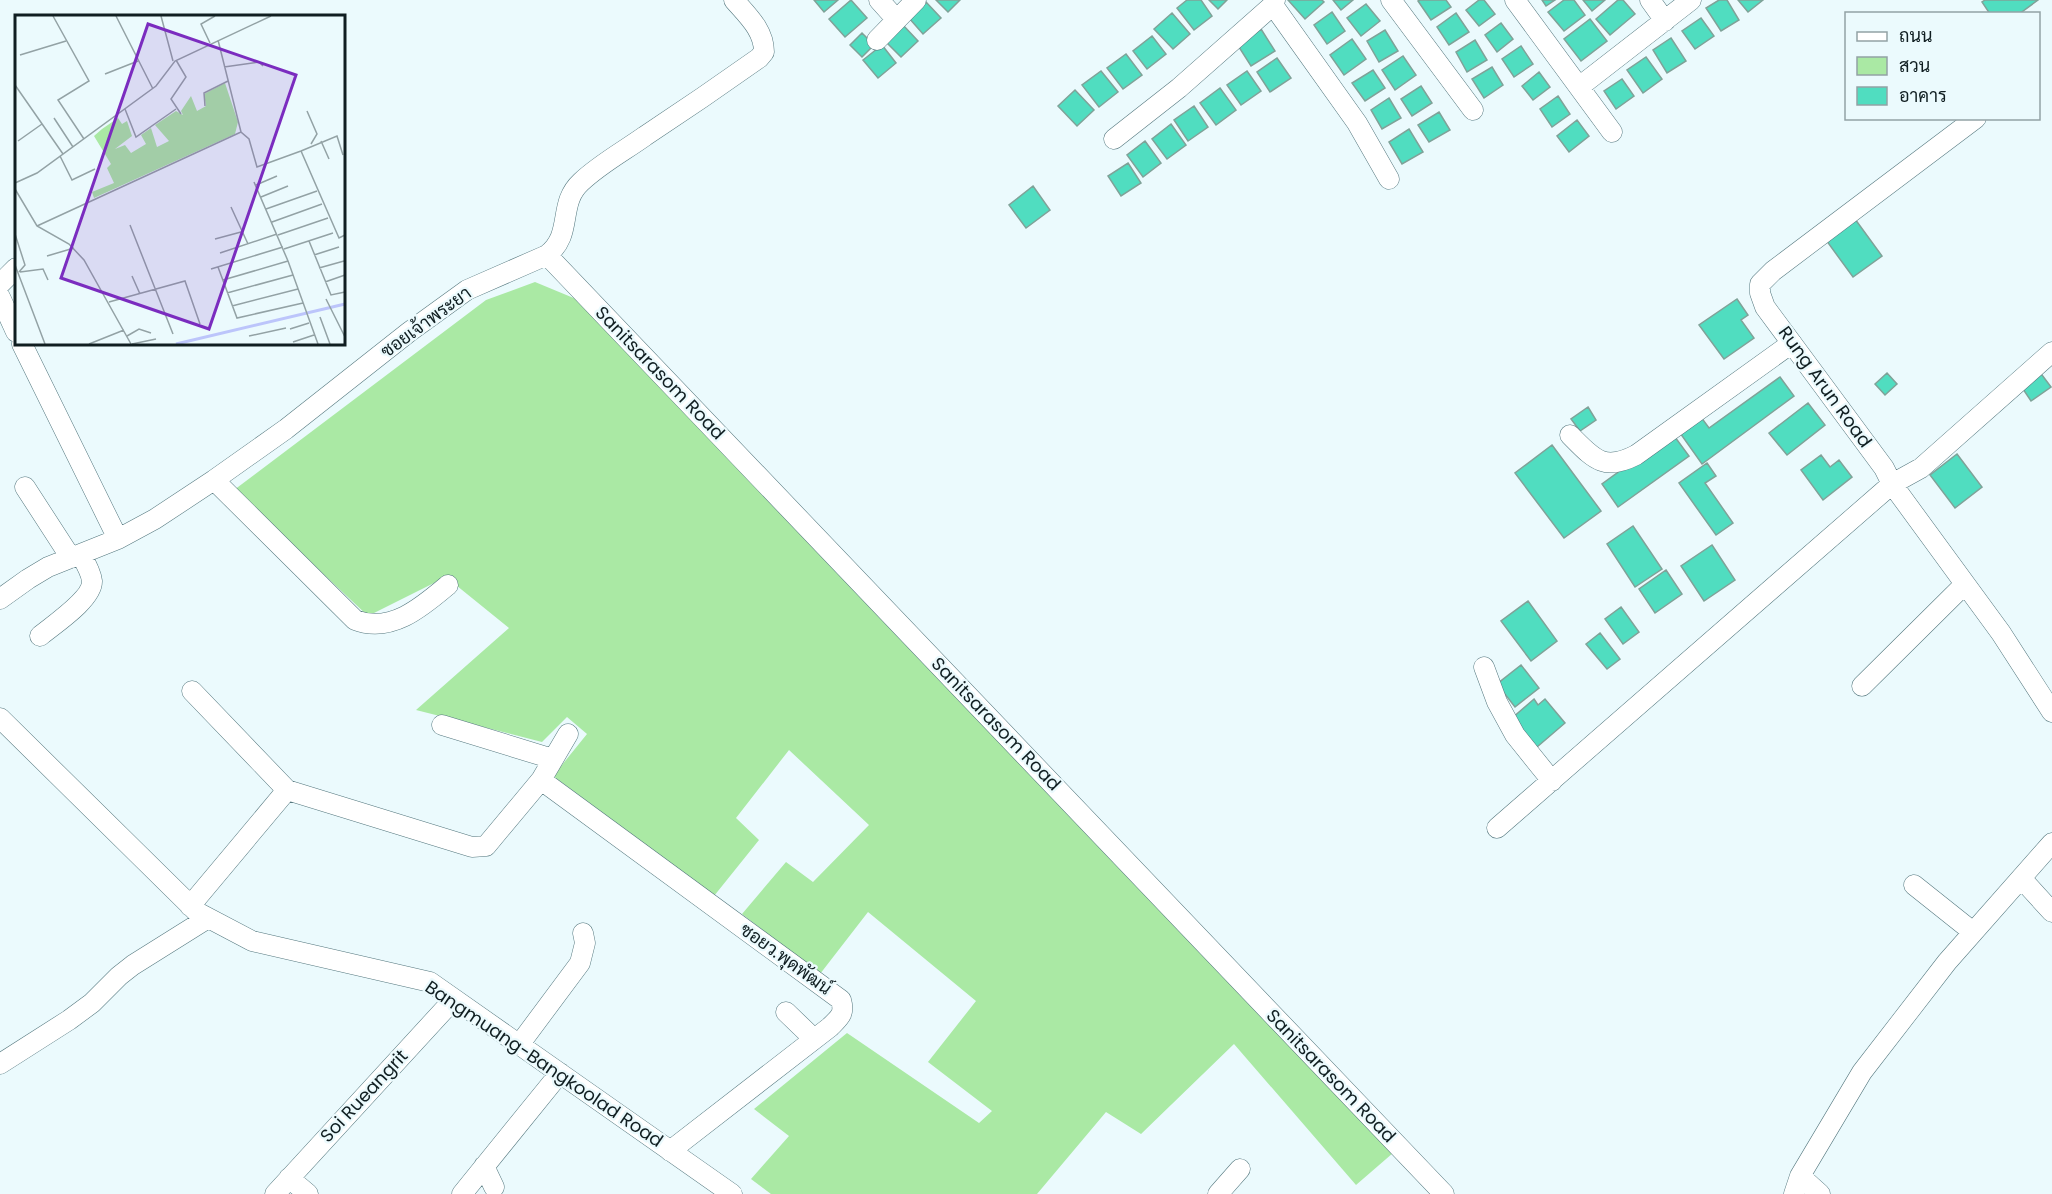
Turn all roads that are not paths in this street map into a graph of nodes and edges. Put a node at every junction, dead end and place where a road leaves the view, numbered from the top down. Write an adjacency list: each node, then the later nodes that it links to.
1 (734, 0): 18 (street)
2 (879, 0): 9 (street)
3 (916, 0): 9 (street)
4 (1391, 0): 13 (street)
5 (1515, 0): 12 (street)
6 (1650, 0): 10 (street)
7 (1691, 0): 10 (street)
8 (1274, 3): 16 (street); 17 (street)
9 (896, 19): 11 (street)
10 (1665, 21): 12 (street)
11 (877, 40)
12 (1579, 87): 15 (street)
13 (1473, 110)
14 (1973, 120): 23 (street, Rung Arun Road)
15 (1612, 132)
16 (1114, 139)
17 (1389, 178)
18 (547, 255): 27 (street, ซอยเจ้าพระยา); 73 (street, Sanitsarasom Road)
19 (15, 269): 20 (street)
20 (0, 284)
21 (0, 297): 22 (street)
22 (15, 330)
23 (1792, 343): 26 (street); 28 (street, Rung Arun Road)
24 (22, 345): 30 (street)
25 (2052, 352): 28 (street)
26 (1570, 435)
27 (214, 480): 30 (street, ซอยเจ้าพระยา); 33 (street)
28 (1893, 484): 32 (street, Rung Arun Road); 45 (street)
29 (26, 487): 31 (street)
30 (118, 539): 31 (street, ซอยเจ้าพระยา)
31 (76, 556): 34 (street, ซอยเจ้าพระยา); 35 (street)
32 (1965, 584): 37 (street); 39 (street, Rung Arun Road)
33 (448, 585)
34 (0, 599)
35 (40, 636)
36 (1484, 667): 45 (street)
37 (1862, 686)
38 (192, 691): 46 (street)
39 (2052, 712)
40 (0, 718): 51 (street, Bangmuang-Bangkoolad Road)
41 (442, 725): 43 (street)
42 (568, 734): 43 (street)
43 (553, 759): 44 (street)
44 (541, 780): 46 (street); 58 (street, ซอยว.พุดพัฒน์)
45 (1552, 781): 47 (street)
46 (287, 790): 51 (street)
47 (1497, 828)
48 (2052, 843): 49 (street)
49 (2021, 878): 52 (street); 54 (street)
50 (1914, 885): 54 (street)
51 (190, 906): 53 (street, Bangmuang-Bangkoolad Road)
52 (2052, 912)
53 (208, 918): 56 (street, Bangmuang-Bangkoolad Road); 60 (street)
54 (1973, 932): 66 (street)
55 (583, 933): 59 (street)
56 (454, 999): 59 (street, Bangmuang-Bangkoolad Road); 65 (street, Soi Rueangrit)
57 (786, 1012): 58 (street)
58 (813, 1039): 62 (street, ซอยว.พุดพัฒน์)
59 (519, 1045): 61 (street, Bangmuang-Bangkoolad Road)
60 (0, 1064)
61 (560, 1073): 62 (street, Bangmuang-Bangkoolad Road); 63 (street)
62 (670, 1151): 71 (street, Bangmuang-Bangkoolad Road)
63 (484, 1166): 67 (street); 70 (street)
64 (1240, 1169): 72 (street)
65 (289, 1178): 68 (street, Soi Rueangrit); 69 (street)
66 (1797, 1185): 74 (street)
67 (494, 1187)
68 (274, 1194)
69 (308, 1194)
70 (462, 1194)
71 (732, 1194)
72 (1218, 1194)
73 (1444, 1194)
74 (1820, 1194)

